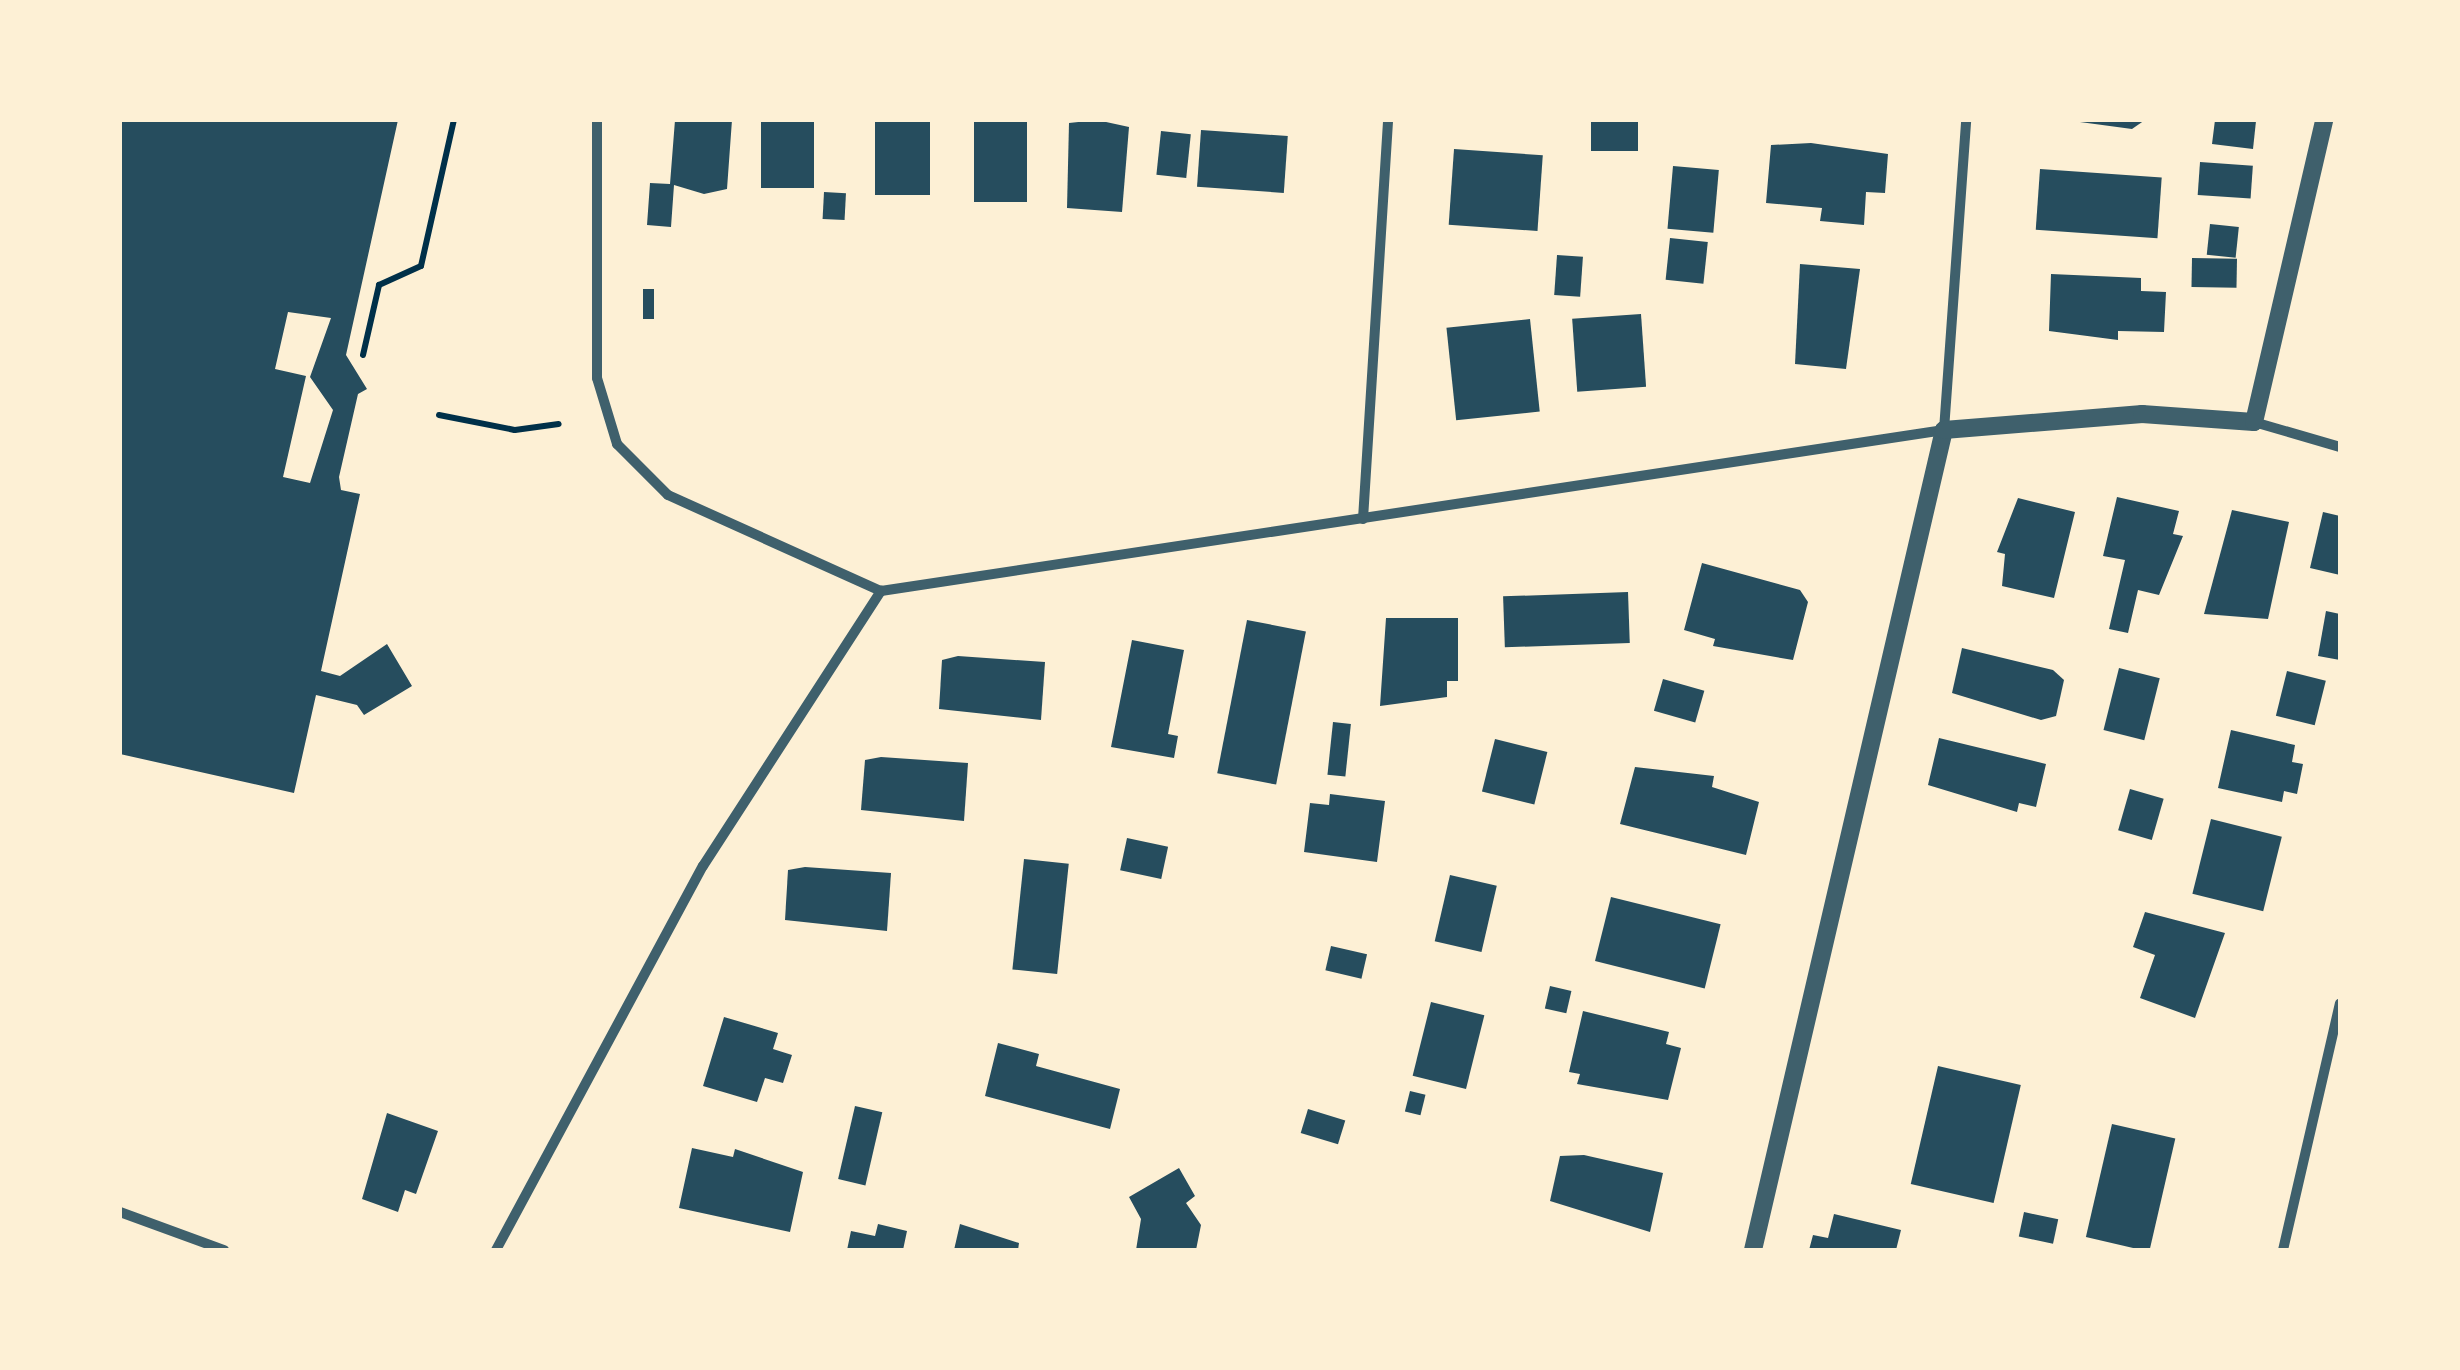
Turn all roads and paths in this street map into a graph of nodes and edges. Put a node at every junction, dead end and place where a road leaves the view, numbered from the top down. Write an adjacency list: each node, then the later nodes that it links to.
1 (454, 120): 6 (path)
2 (597, 120): 13 (street)
3 (1388, 120): 12 (street)
4 (1966, 120): 10 (street)
5 (2324, 120): 8 (street)
6 (366, 353)
7 (439, 414): 9 (path)
8 (2254, 422): 10 (street); 11 (street)
9 (558, 424)
10 (1944, 430): 12 (street); 18 (street)
11 (2340, 447)
12 (1363, 519): 13 (street)
13 (881, 591): 17 (street)
14 (2340, 1004): 19 (street)
15 (120, 1212): 16 (street)
16 (224, 1250)
17 (496, 1250)
18 (1754, 1250)
19 (2283, 1250)

